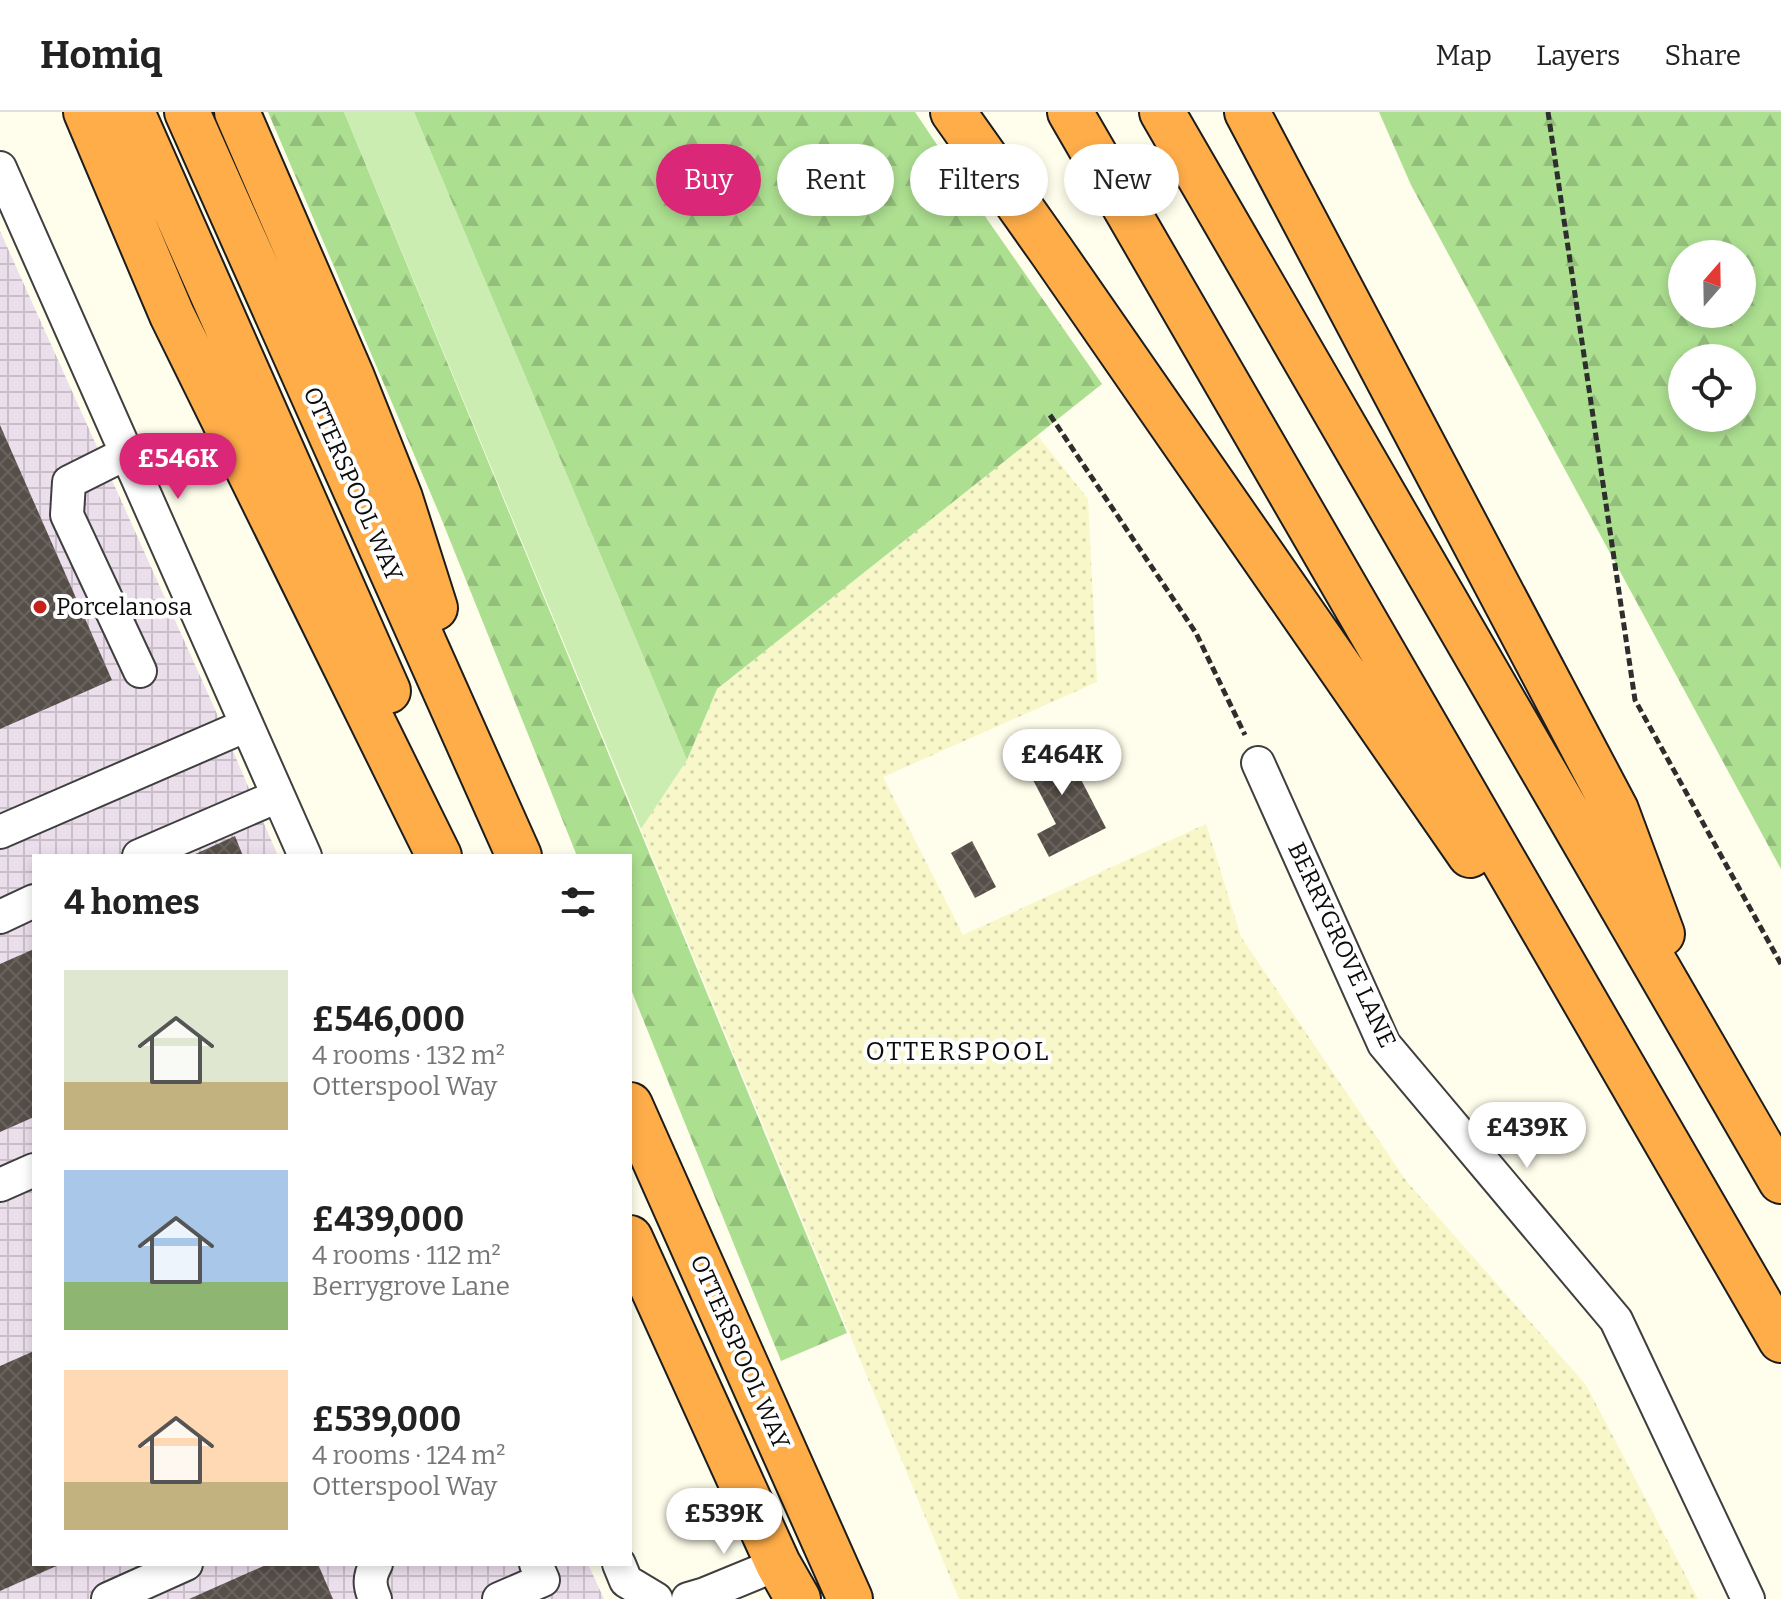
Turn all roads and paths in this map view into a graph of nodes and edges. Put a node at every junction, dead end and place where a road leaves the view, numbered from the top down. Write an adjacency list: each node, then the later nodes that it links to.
1 (86, 112): 21 (highway)
2 (132, 112): 22 (highway)
3 (187, 112): 18 (highway, OTTERSPOOL WAY)
4 (237, 112): 18 (highway)
5 (953, 112): 28 (highway)
6 (1070, 112): 28 (highway)
7 (1162, 112): 26 (highway)
8 (1247, 112): 26 (highway)
9 (1548, 112): 25 (path)
10 (0, 168): 12 (street)
11 (1050, 415): 15 (path)
12 (127, 453): 13 (street); 14 (street)
13 (140, 671)
14 (247, 725): 16 (street); 17 (street)
15 (1258, 763): 45 (street, BERRYGROVE LANE)
16 (278, 796): 19 (street); 20 (street)
17 (0, 832)
18 (511, 838)
19 (144, 854)
20 (304, 854)
21 (438, 854)
22 (460, 854)
23 (32, 902): 24 (street)
24 (0, 917)
25 (1781, 964)
26 (1704, 1049): 30 (highway)
27 (632, 1109): 44 (highway, OTTERSPOOL WAY)
28 (1661, 1132): 33 (highway)
29 (32, 1171): 31 (street)
30 (1781, 1181)
31 (0, 1185)
32 (632, 1243): 38 (highway)
33 (1781, 1340)
34 (182, 1566): 39 (street)
35 (375, 1566): 40 (street)
36 (537, 1566): 41 (street)
37 (620, 1566): 42 (street)
38 (788, 1581): 43 (street)
39 (108, 1599)
40 (375, 1599)
41 (499, 1599)
42 (656, 1599)
43 (688, 1599)
44 (850, 1599)
45 (1748, 1599)

